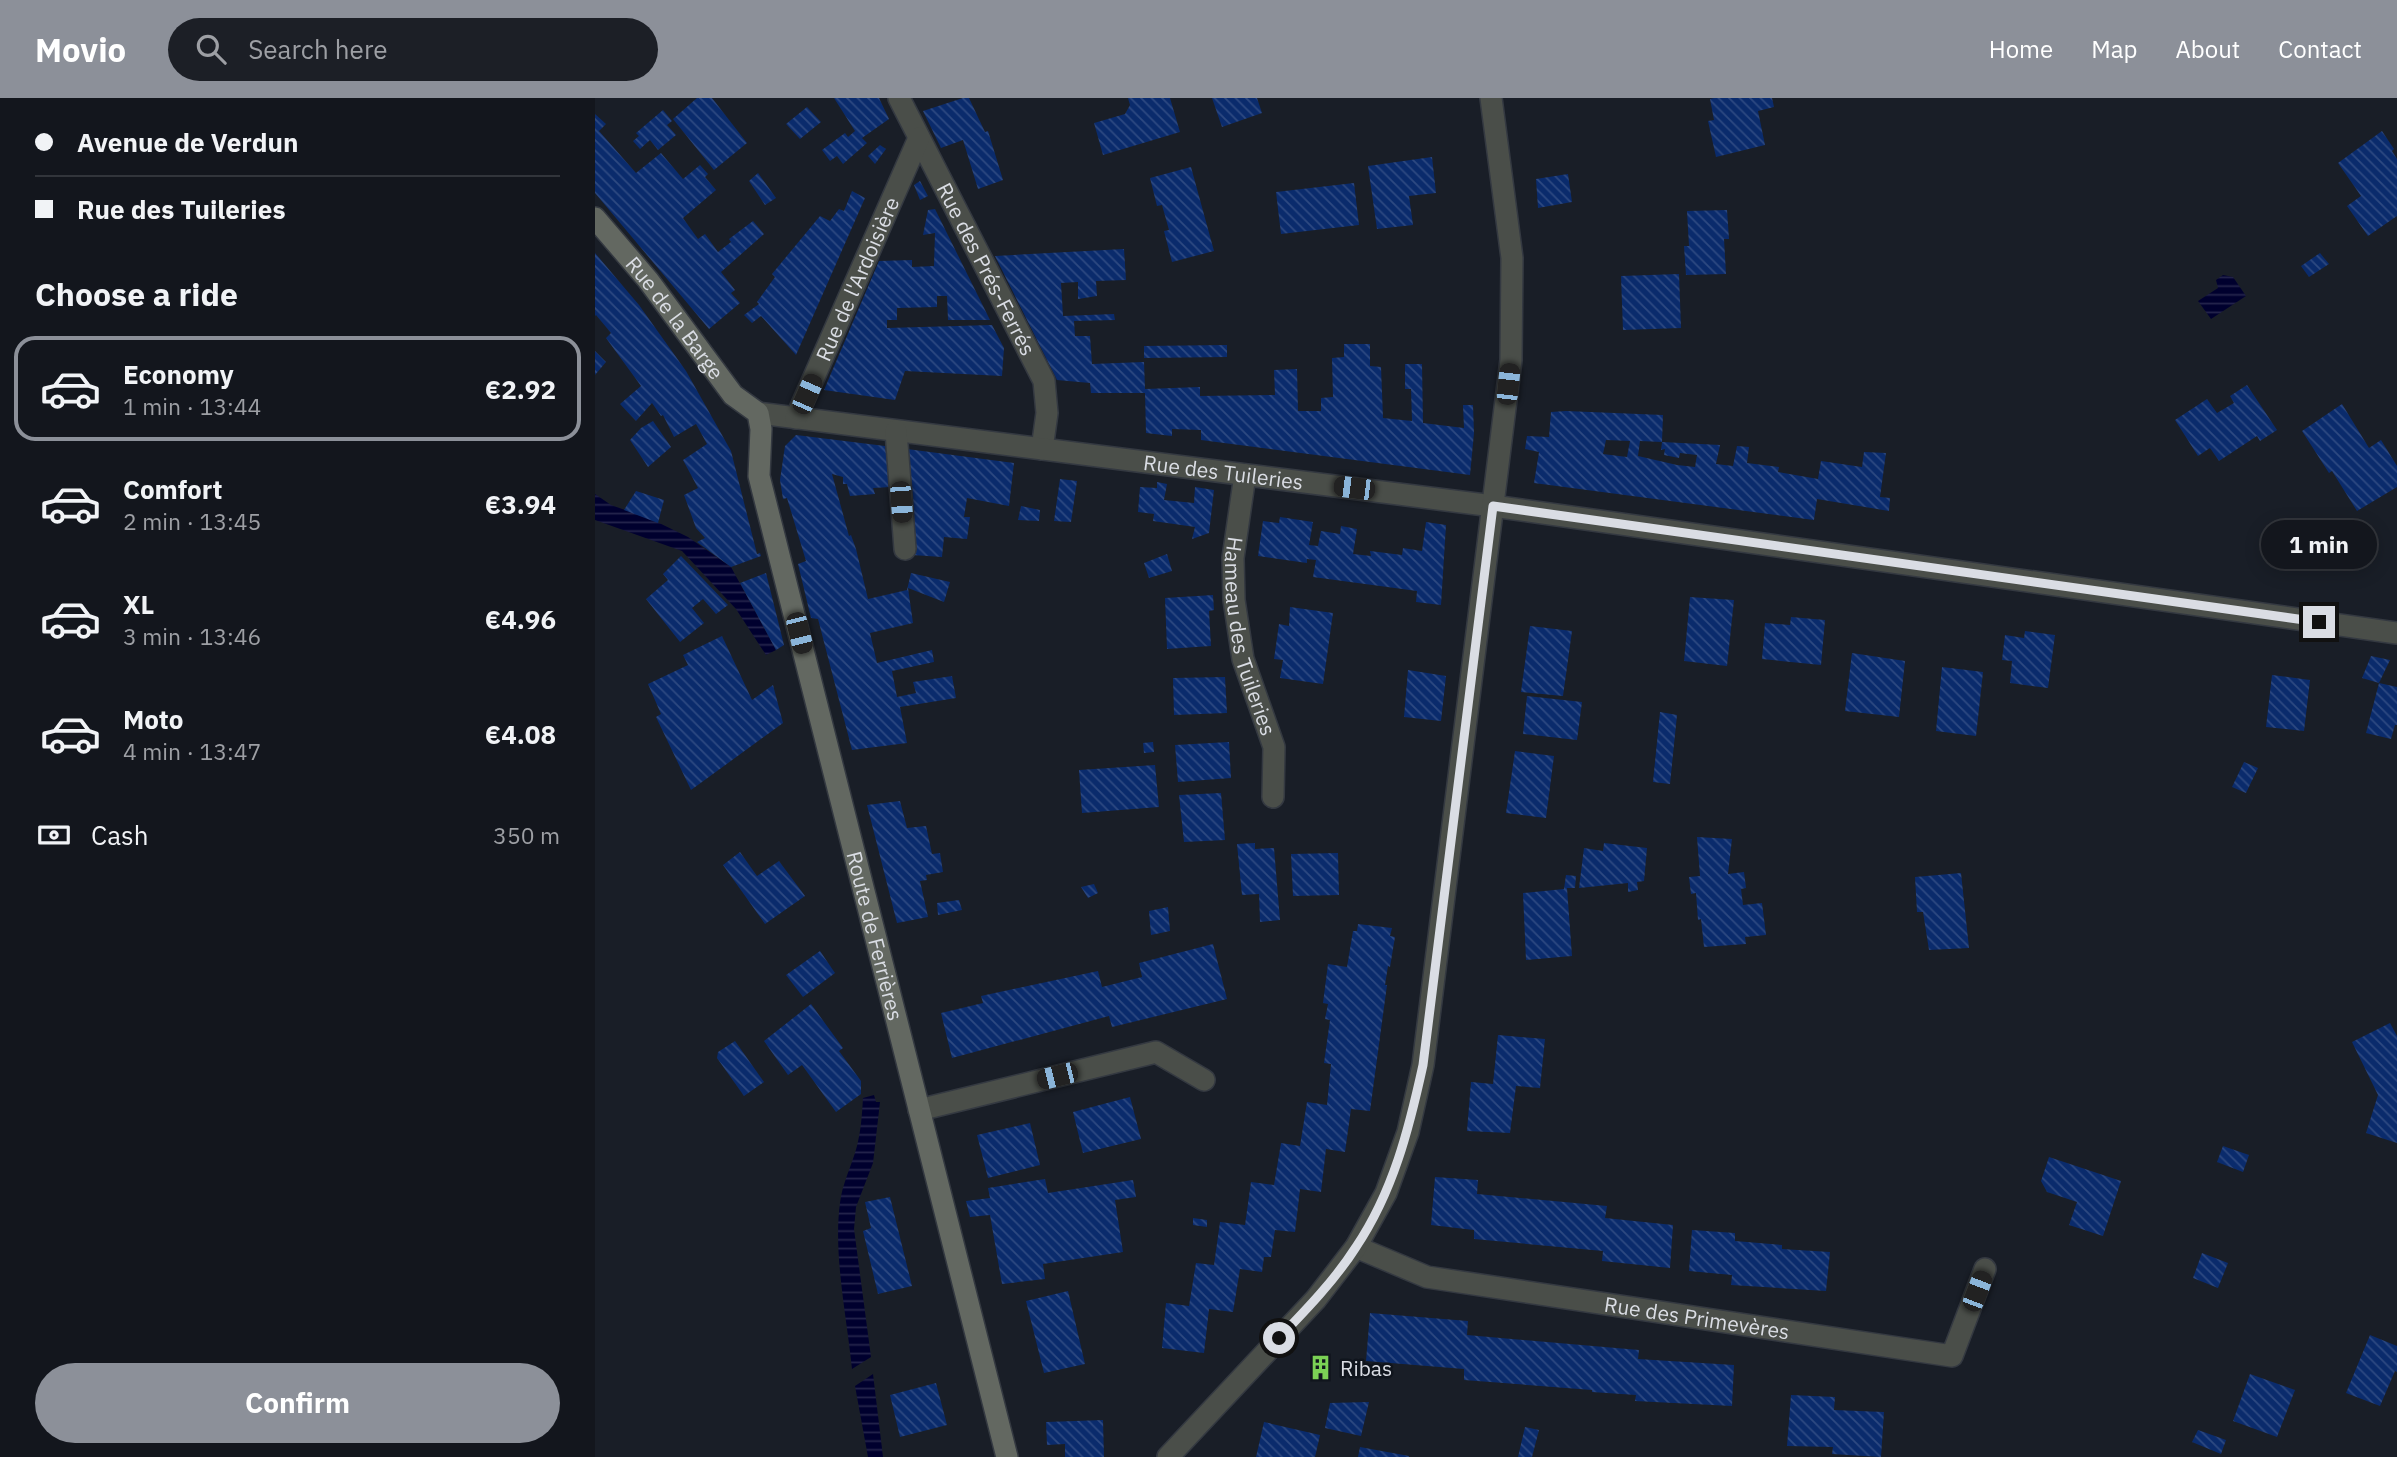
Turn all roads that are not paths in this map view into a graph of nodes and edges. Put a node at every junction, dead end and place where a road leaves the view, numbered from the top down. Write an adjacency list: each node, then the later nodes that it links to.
1 (899, 98): 3 (street, Rue des Prés-Ferrés)
2 (1491, 98): 10 (street)
3 (919, 138): 6 (street, Rue de l'Ardoisière); 8 (street, Rue des Prés-Ferrés)
4 (595, 218): 5 (main road, Rue de la Barge)
5 (758, 413): 6 (street, Rue des Tuileries); 15 (main road, Route de Ferrières)
6 (796, 418): 7 (street, Rue des Tuileries)
7 (897, 431): 8 (street, Rue des Tuileries); 11 (street)
8 (1042, 449): 9 (street, Rue des Tuileries)
9 (1245, 474): 10 (street, Rue des Tuileries); 13 (street, Hameau des Tuileries)
10 (1493, 506): 12 (street, Rue des Tuileries); 16 (street)
11 (905, 549)
12 (2397, 633)
13 (1273, 797)
14 (1204, 1080): 15 (street)
15 (919, 1110): 18 (main road, Route de Ferrières)
16 (1356, 1247): 17 (street, Rue des Primevères); 19 (street)
17 (1985, 1269)
18 (1007, 1457)
19 (1168, 1457)

